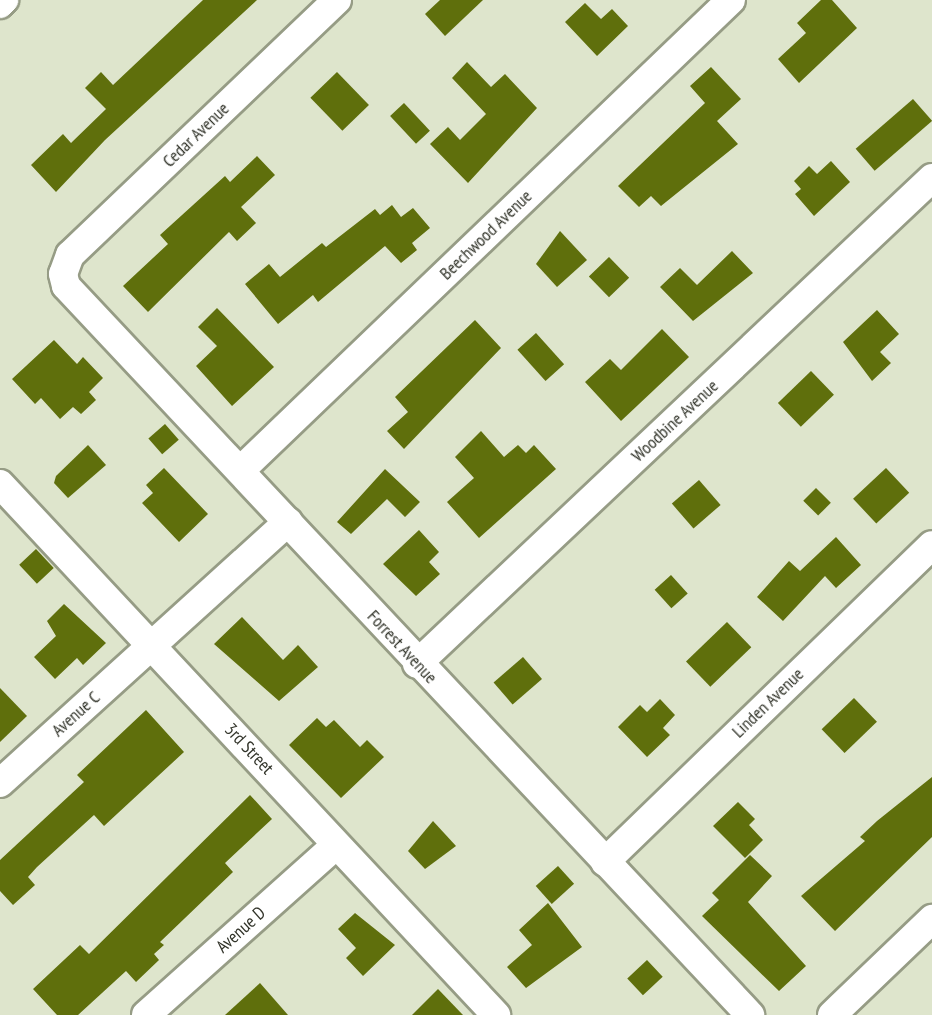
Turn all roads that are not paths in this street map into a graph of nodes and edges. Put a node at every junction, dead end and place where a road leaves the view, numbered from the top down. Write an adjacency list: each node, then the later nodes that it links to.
1 (4, 0): 4 (street)
2 (337, 0): 6 (street, Cedar Avenue)
3 (731, 0): 7 (street, Beechwood Avenue)
4 (0, 4)
5 (932, 178): 12 (street, Woodbine Avenue)
6 (63, 274): 7 (street, Forrest Avenue)
7 (241, 470): 9 (street, Forrest Avenue)
8 (0, 484): 11 (street, 3rd Street)
9 (288, 522): 11 (street); 12 (street, Forrest Avenue)
10 (932, 545): 15 (street, Linden Avenue)
11 (151, 644): 13 (street, Avenue C); 14 (street, 3rd Street)
12 (417, 664): 15 (street, Forrest Avenue)
13 (0, 783)
14 (336, 845): 17 (street, Avenue D); 18 (street, 3rd Street)
15 (605, 862): 19 (street, Forrest Avenue)
16 (932, 919): 20 (street)
17 (146, 1015)
18 (496, 1015)
19 (750, 1015)
20 (832, 1015)

